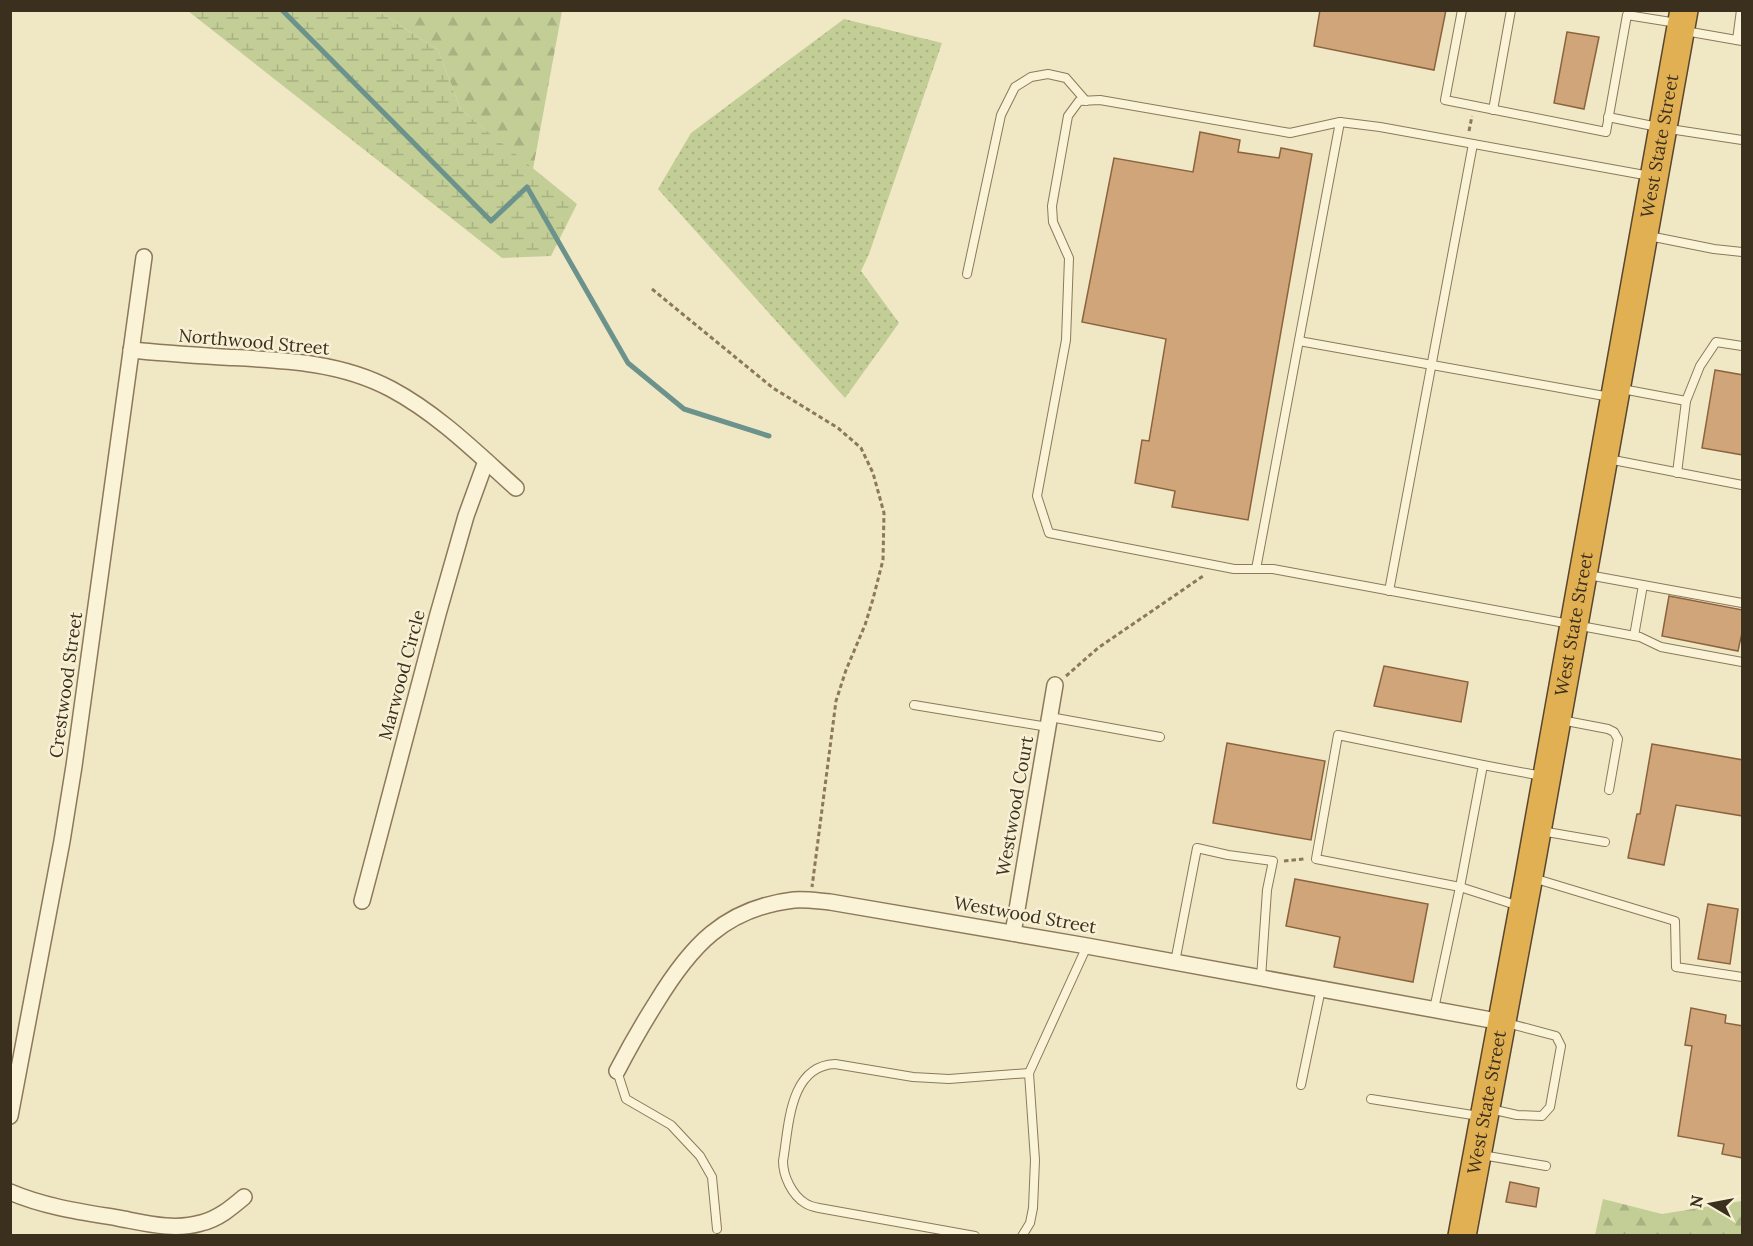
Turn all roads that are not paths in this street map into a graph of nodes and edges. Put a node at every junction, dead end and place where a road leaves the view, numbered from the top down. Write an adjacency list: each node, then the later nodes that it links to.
1 (1462, 10): 7 (lane)
2 (1511, 10): 7 (lane)
3 (1742, 10): 5 (lane)
4 (1682, 21): 5 (lane); 8 (lane); 10 (highway, West State Street)
5 (1740, 40)
6 (1086, 101): 9 (lane); 17 (lane); 29 (lane)
7 (1493, 110): 8 (lane)
8 (1608, 117): 10 (lane)
9 (1340, 122): 12 (lane); 18 (lane)
10 (1663, 128): 11 (lane); 13 (highway, West State Street)
11 (1743, 140)
12 (1470, 143): 13 (lane); 21 (lane)
13 (1654, 177): 14 (highway, West State Street)
14 (1644, 235): 15 (lane); 22 (highway, West State Street)
15 (1743, 252)
16 (144, 256): 20 (street, Crestwood Street)
17 (967, 274)
18 (1299, 341): 21 (lane); 29 (lane)
19 (1743, 346): 23 (lane)
20 (131, 350): 25 (street, Northwood Street); 64 (street, Crestwood Street)
21 (1431, 365): 22 (lane); 32 (lane)
22 (1616, 393): 23 (lane); 24 (highway, West State Street)
23 (1686, 400): 26 (lane)
24 (1604, 458): 26 (lane); 30 (highway, West State Street)
25 (486, 461): 28 (street, Northwood Street); 49 (street, Marwood Circle)
26 (1677, 472): 27 (lane)
27 (1743, 485)
28 (516, 488)
29 (1256, 569): 32 (lane)
30 (1583, 574): 31 (lane); 34 (highway, West State Street)
31 (1643, 585): 33 (lane); 35 (lane)
32 (1389, 591): 34 (lane)
33 (1743, 603)
34 (1574, 626): 35 (lane); 39 (highway, West State Street)
35 (1634, 636): 36 (lane)
36 (1743, 662)
37 (1056, 685): 40 (street, Westwood Court)
38 (914, 705): 40 (lane)
39 (1557, 720): 43 (highway, West State Street); 44 (lane)
40 (1049, 722): 41 (lane); 51 (street, Westwood Court)
41 (1160, 737)
42 (1483, 765): 43 (lane); 48 (lane); 48 (lane)
43 (1546, 777): 45 (highway, West State Street)
44 (1609, 790)
45 (1537, 830): 46 (lane); 47 (highway, West State Street)
46 (1605, 842)
47 (1529, 876): 50 (highway, West State Street); 54 (lane)
48 (1460, 887): 50 (lane); 57 (lane)
49 (362, 901)
50 (1523, 908): 58 (highway, West State Street)
51 (1013, 933): 52 (street, Westwood Street); 59 (street, Westwood Street)
52 (1087, 946): 53 (street, Westwood Street); 60 (lane)
53 (1175, 962): 55 (street, Westwood Street); 55 (lane)
54 (1743, 977)
55 (1261, 978): 56 (street, Westwood Street)
56 (1321, 989): 57 (street, Westwood Street); 61 (lane)
57 (1434, 1009): 58 (street, Westwood Street)
58 (1502, 1022): 63 (highway, West State Street); 63 (lane)
59 (618, 1071): 69 (lane)
60 (1029, 1074): 70 (lane); 71 (lane)
61 (1301, 1085)
62 (1371, 1099): 63 (lane)
63 (1485, 1112): 65 (highway, West State Street)
64 (10, 1116)
65 (1477, 1154): 66 (lane); 72 (highway, West State Street)
66 (1546, 1166)
67 (10, 1192): 68 (street)
68 (244, 1197)
69 (717, 1229)
70 (975, 1236)
71 (1022, 1236)
72 (1462, 1236)

